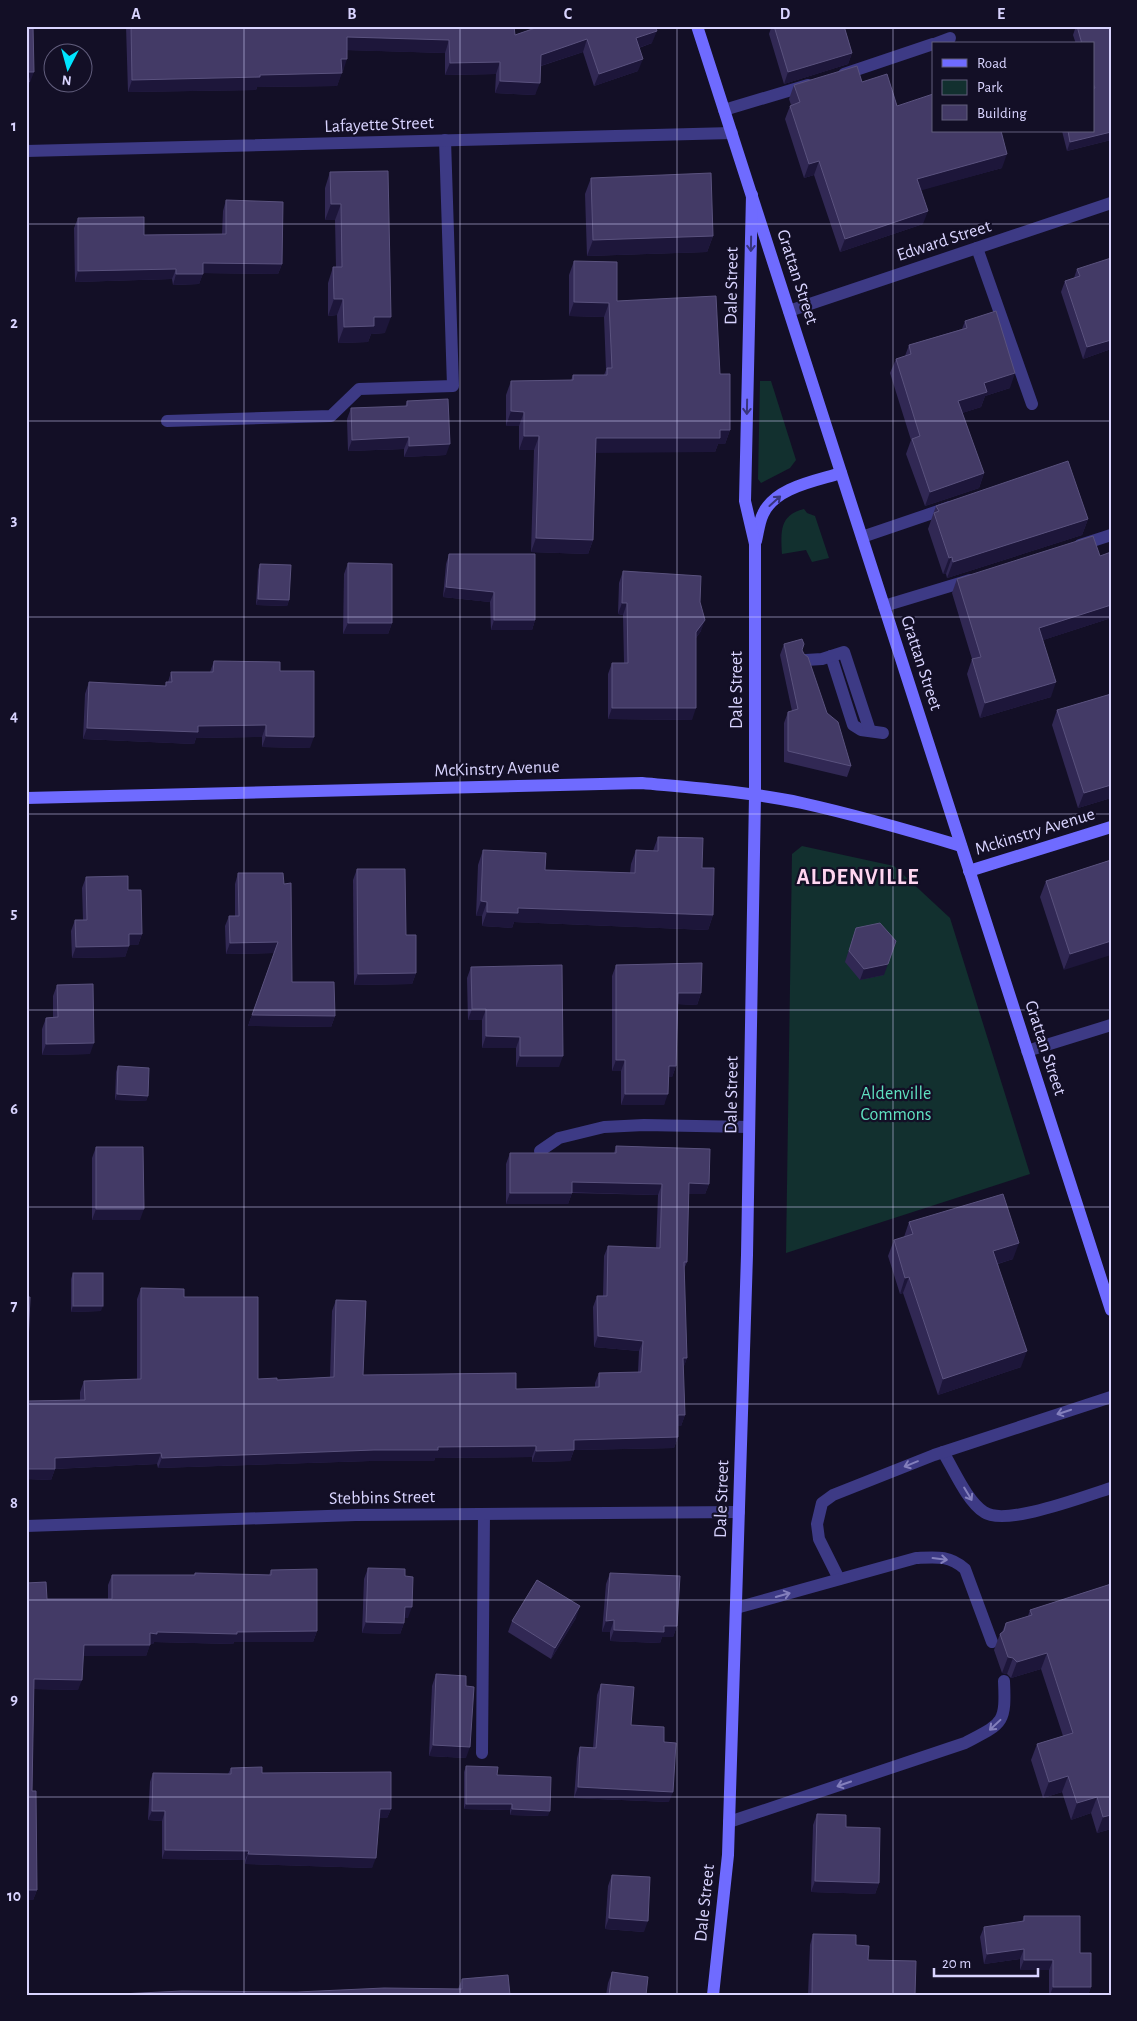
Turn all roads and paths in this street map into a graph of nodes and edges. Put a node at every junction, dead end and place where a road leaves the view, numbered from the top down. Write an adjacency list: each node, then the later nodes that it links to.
1 (697, 26): 5 (street, Grattan Street)
2 (950, 38): 3 (street)
3 (939, 42)
4 (932, 45): 5 (street)
5 (724, 110): 6 (street, Grattan Street)
6 (732, 134): 7 (street, Lafayette Street); 9 (street, Grattan Street)
7 (445, 140): 8 (street, Lafayette Street); 14 (street)
8 (26, 151)
9 (752, 195): 12 (street, Grattan Street); 19 (street, Dale Street, one-way to 19)
10 (1111, 203): 11 (street, Edward Street)
11 (977, 248): 12 (street, Edward Street); 13 (street)
12 (789, 311): 15 (street, Grattan Street)
13 (1032, 404)
14 (167, 421)
15 (842, 473): 18 (street, Grattan Street); 19 (street, one-way to 15)
16 (962, 503): 18 (street)
17 (1111, 535): 20 (street)
18 (862, 537): 22 (street, Grattan Street)
19 (755, 544): 25 (street, Dale Street)
20 (1064, 551)
21 (981, 577): 22 (street)
22 (884, 606): 28 (street, Grattan Street)
23 (806, 660): 24 (street)
24 (883, 733)
25 (755, 795): 26 (street, McKinstry Avenue); 28 (street, McKinstry Avenue); 32 (street, Dale Street)
26 (26, 798)
27 (1111, 828): 29 (street, Mckinstry Avenue)
28 (961, 846): 29 (street, Grattan Street)
29 (969, 871): 31 (street, Grattan Street)
30 (1111, 1025): 31 (street)
31 (1027, 1051): 34 (street, Grattan Street)
32 (749, 1127): 33 (street); 38 (street, Dale Street)
33 (540, 1151)
34 (1111, 1310)
35 (1111, 1397): 36 (street, one-way to 36)
36 (943, 1452): 37 (street, one-way to 37); 41 (street, one-way to 41)
37 (1111, 1488)
38 (739, 1512): 39 (street, Stebbins Street); 42 (street, Dale Street)
39 (484, 1514): 40 (street, Stebbins Street); 45 (street)
40 (26, 1526)
41 (839, 1580): 42 (street, one-way to 41); 43 (street, one-way to 43)
42 (736, 1608): 46 (street, Dale Street)
43 (992, 1642)
44 (1004, 1681): 46 (street, one-way to 46)
45 (482, 1753)
46 (729, 1822): 47 (street, Dale Street)
47 (713, 1995)

